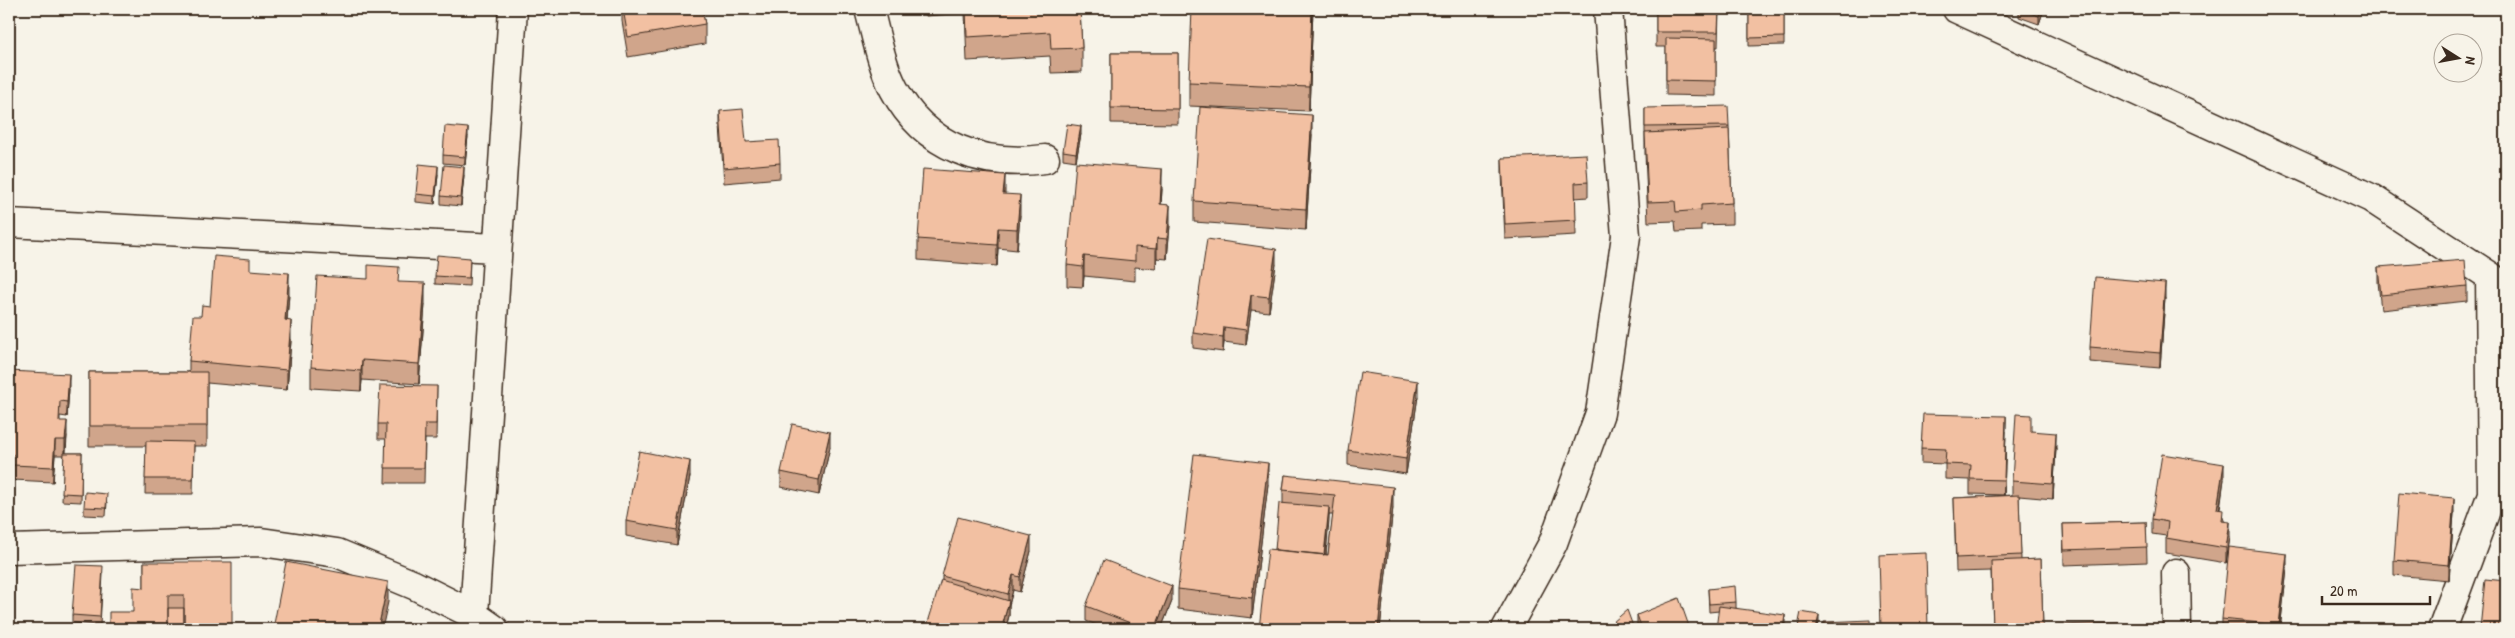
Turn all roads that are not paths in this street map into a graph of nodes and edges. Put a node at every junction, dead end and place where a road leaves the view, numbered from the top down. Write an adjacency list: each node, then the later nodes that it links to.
1 (513, 9): 7 (street)
2 (869, 9): 5 (street)
3 (1608, 9): 12 (street)
4 (1957, 9): 8 (street)
5 (1045, 159)
6 (9, 223): 7 (street)
7 (496, 248): 11 (street)
8 (2498, 282): 14 (street)
9 (9, 549): 11 (street)
10 (2176, 573): 13 (street)
11 (484, 622)
12 (1506, 629)
13 (2177, 629)
14 (2442, 629)

